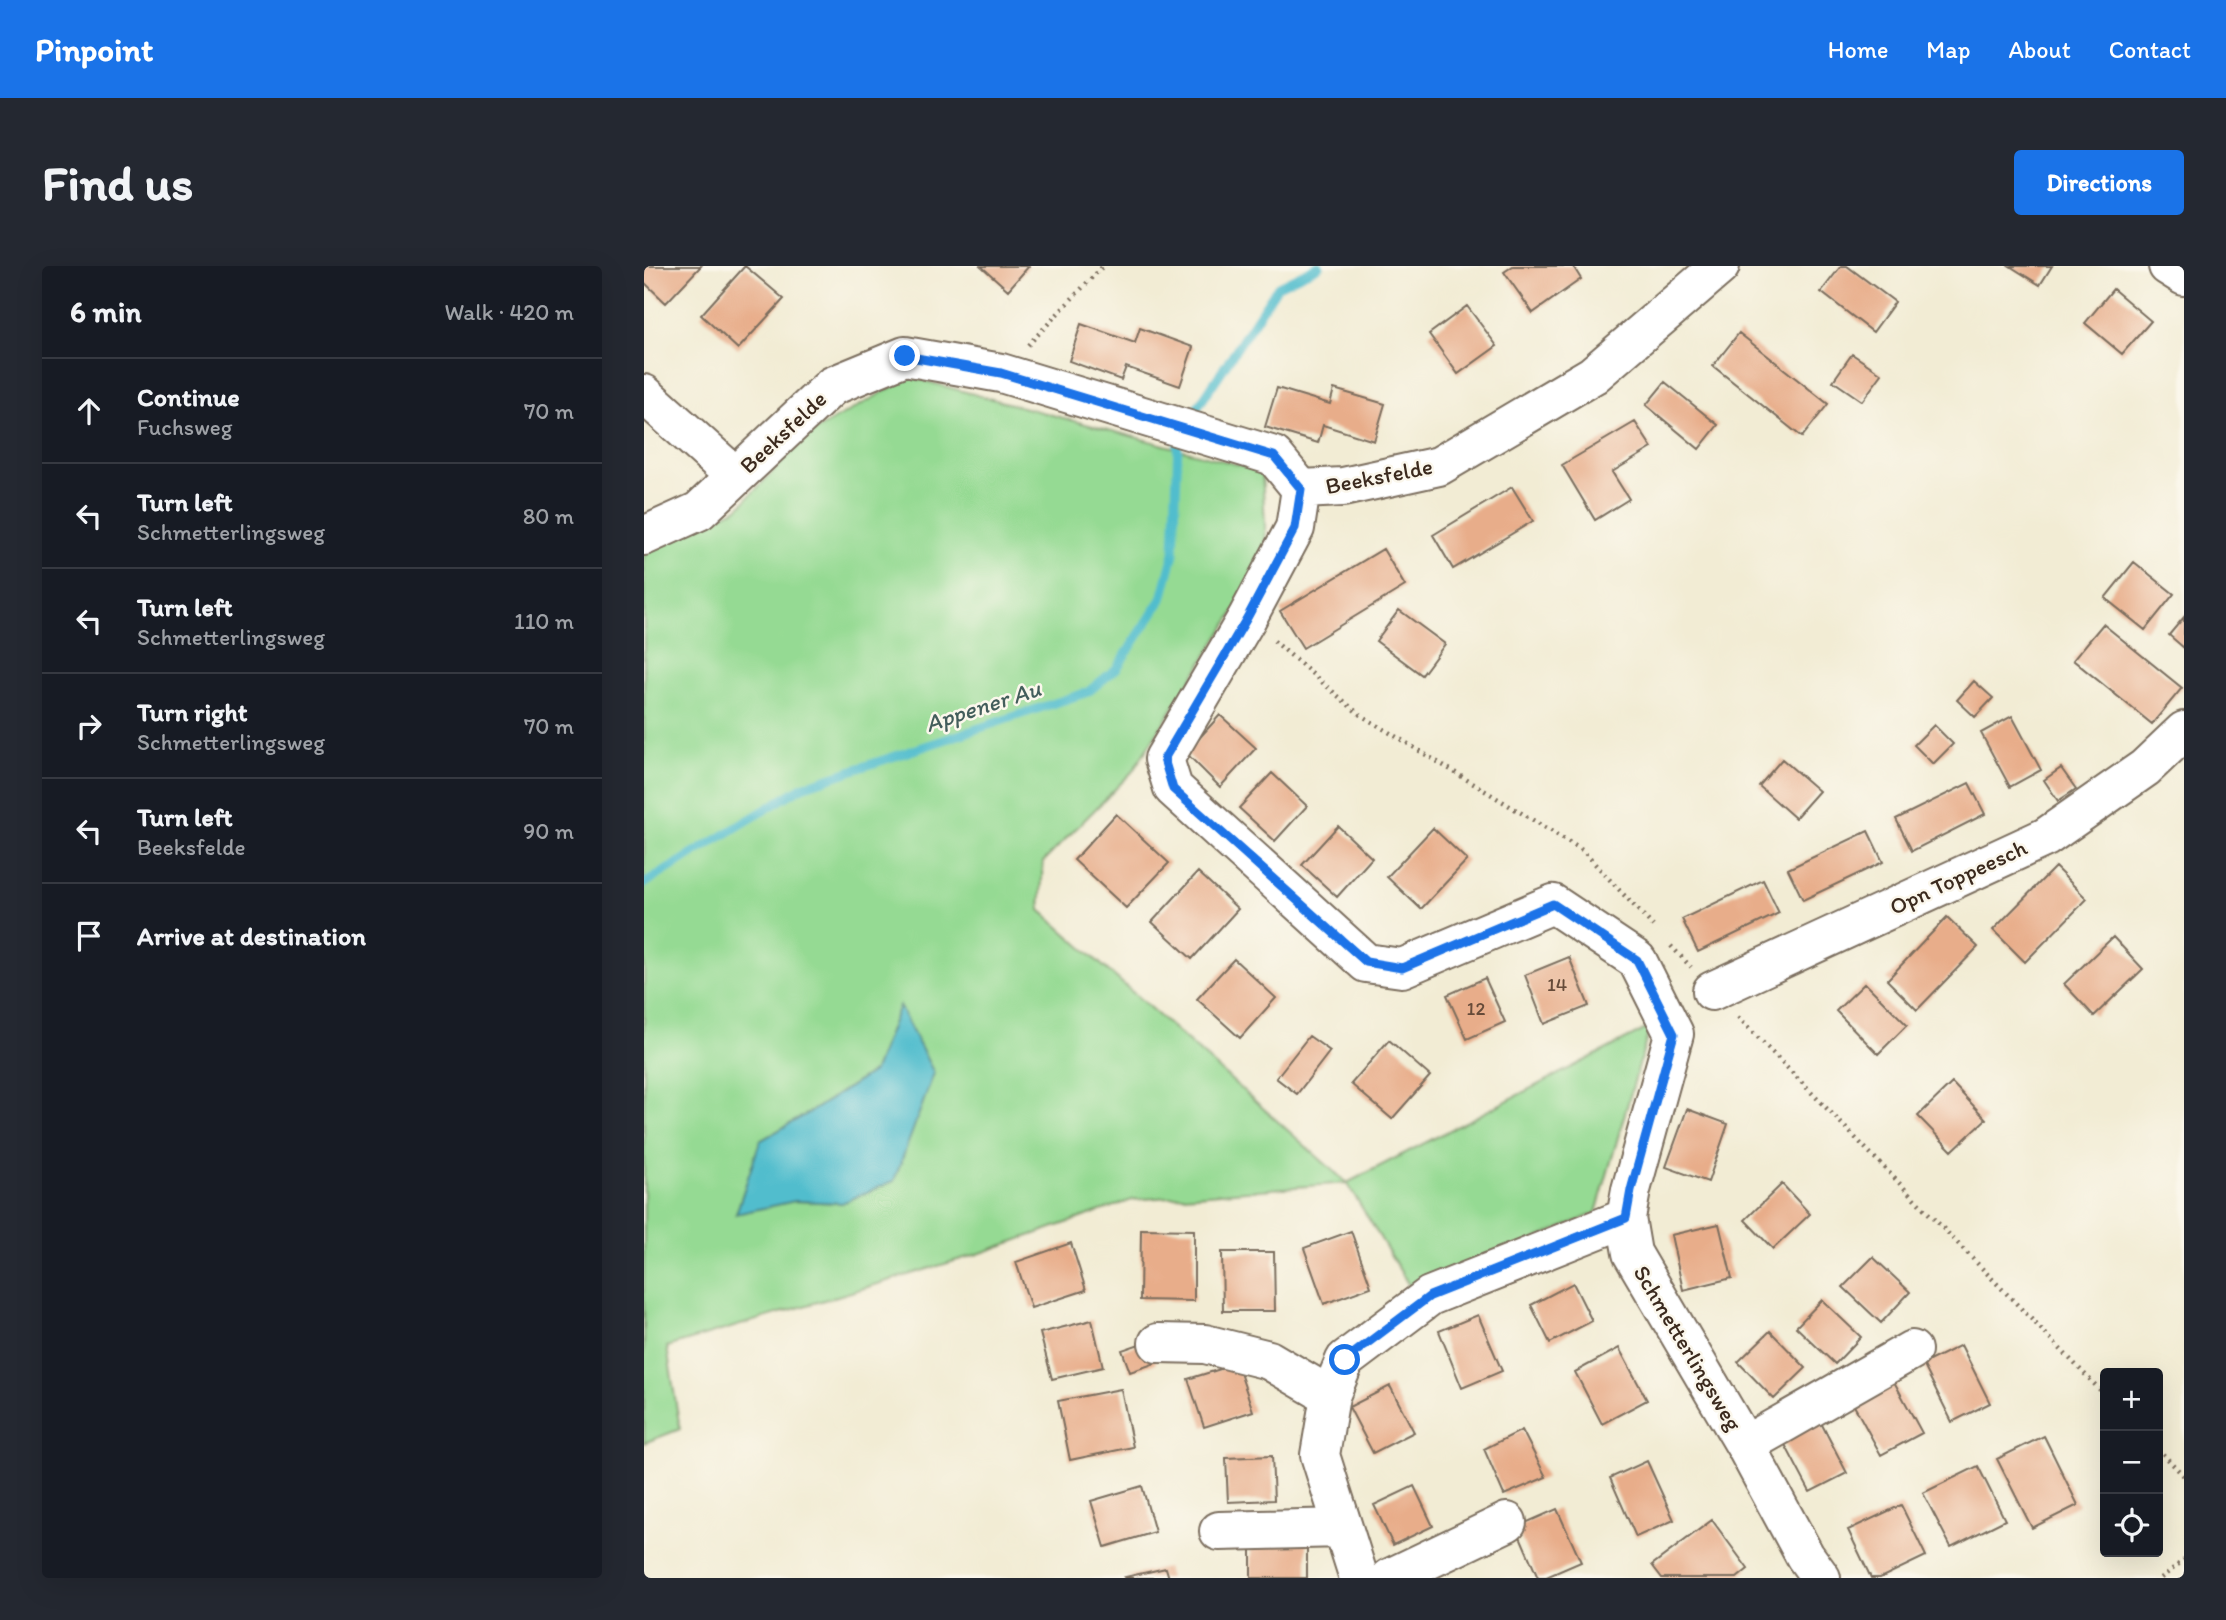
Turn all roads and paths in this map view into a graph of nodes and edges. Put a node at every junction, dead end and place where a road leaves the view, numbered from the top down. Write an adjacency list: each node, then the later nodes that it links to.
1 (1103, 266): 5 (path)
2 (1720, 266): 8 (street, Beeksfelde)
3 (2168, 266): 4 (street)
4 (2184, 276)
5 (1001, 373): 7 (street, Beeksfelde); 8 (street, Beeksfelde)
6 (644, 394): 7 (street)
7 (735, 476): 9 (street, Beeksfelde)
8 (1301, 489): 12 (street, Schmetterlingsweg)
9 (644, 536)
10 (2184, 731): 11 (street, Opn Toppeesch)
11 (1712, 990)
12 (1626, 1218): 15 (street); 16 (street, Schmetterlingsweg)
13 (1158, 1343): 15 (street)
14 (1912, 1350): 16 (street)
15 (1330, 1396): 20 (street)
16 (1745, 1445): 25 (street, Schmetterlingsweg)
17 (2163, 1454): 18 (path)
18 (2184, 1476)
19 (1507, 1522): 24 (street)
20 (1343, 1528): 21 (street); 23 (street)
21 (1219, 1531)
22 (2184, 1560): 26 (path)
23 (1359, 1578)
24 (1390, 1578)
25 (1821, 1578)
26 (2161, 1578)

